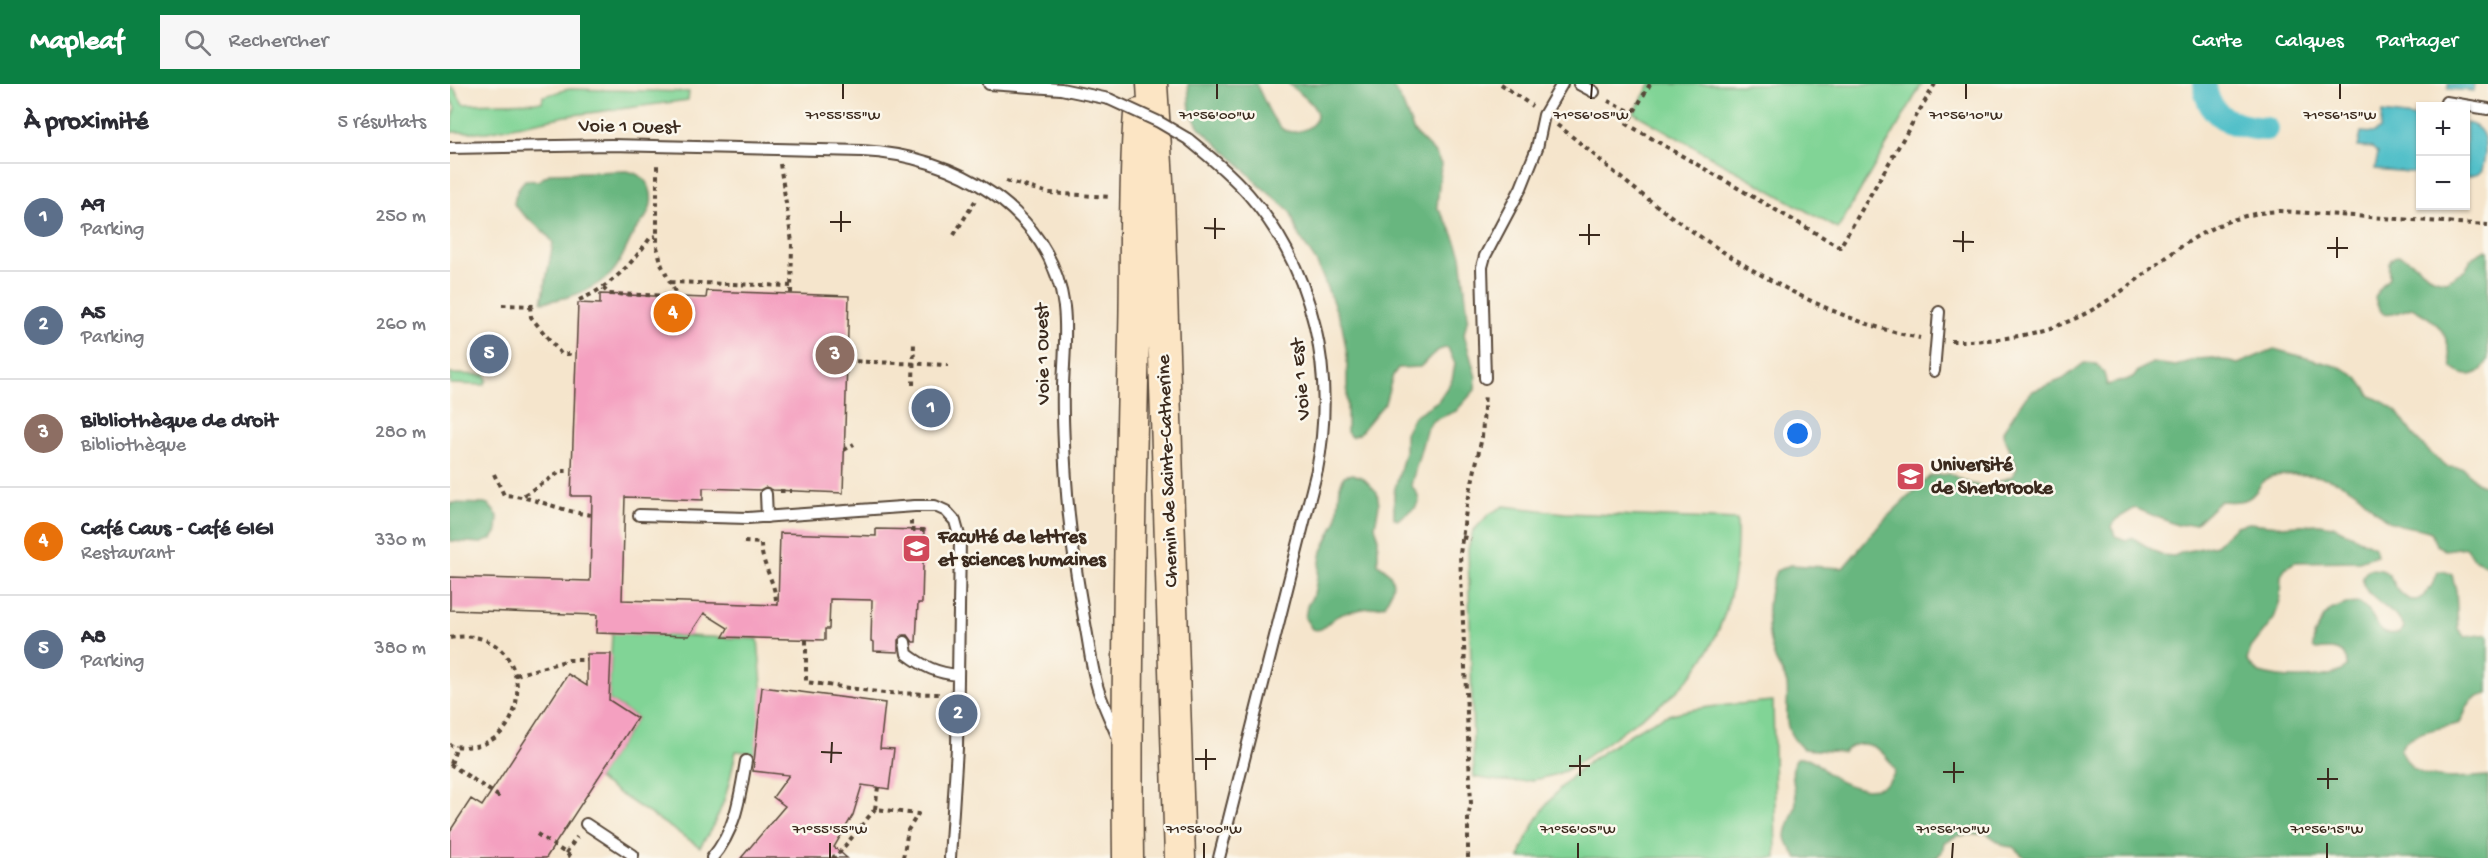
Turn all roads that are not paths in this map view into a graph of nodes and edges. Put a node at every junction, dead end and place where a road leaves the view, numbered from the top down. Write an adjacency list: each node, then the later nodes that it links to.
1 (989, 84): 26 (lane, Voie 1 Est, bridge)
2 (1141, 84): 18 (main road, Chemin de Sainte-Catherine)
3 (1152, 84): 25 (main road, Chemin de Sainte-Catherine)
4 (1562, 84): 12 (lane)
5 (1579, 84): 6 (lane)
6 (1594, 93)
7 (2470, 106): 8 (lane)
8 (2488, 109)
9 (450, 148): 18 (lane, Voie 1 Ouest)
10 (1939, 312): 11 (lane)
11 (1934, 371)
12 (1485, 378)
13 (766, 494): 15 (lane)
14 (639, 515): 15 (lane)
15 (767, 517): 17 (lane)
16 (904, 642): 17 (lane)
17 (958, 675): 23 (lane)
18 (1126, 758): 24 (main road, Chemin de Sainte-Catherine)
19 (746, 761): 22 (lane)
20 (586, 824): 21 (lane)
21 (632, 858)
22 (712, 858)
23 (950, 858)
24 (1128, 858)
25 (1180, 858)
26 (1219, 858)

